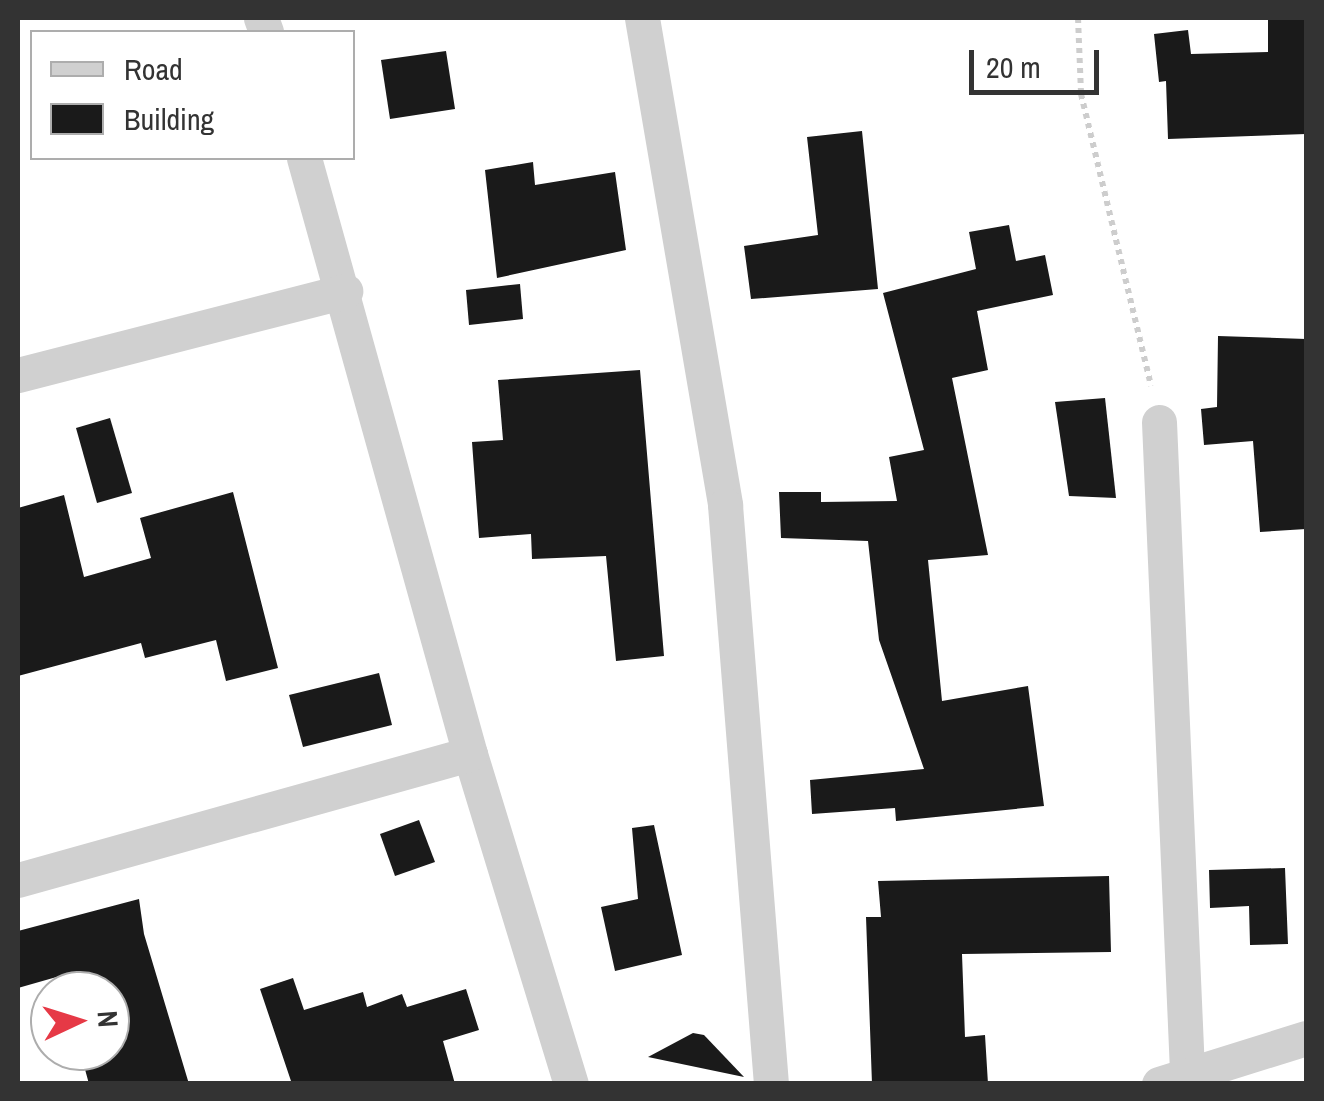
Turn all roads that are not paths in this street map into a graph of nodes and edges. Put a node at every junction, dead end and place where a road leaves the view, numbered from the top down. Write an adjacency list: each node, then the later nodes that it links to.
1 (642, 18): 11 (street)
2 (305, 160): 3 (street)
3 (345, 291): 4 (street); 6 (street)
4 (18, 375)
5 (1159, 422): 9 (street)
6 (470, 754): 7 (street); 10 (street)
7 (18, 880)
8 (1306, 1038): 9 (street)
9 (1173, 1077)
10 (571, 1084)
11 (771, 1084)

